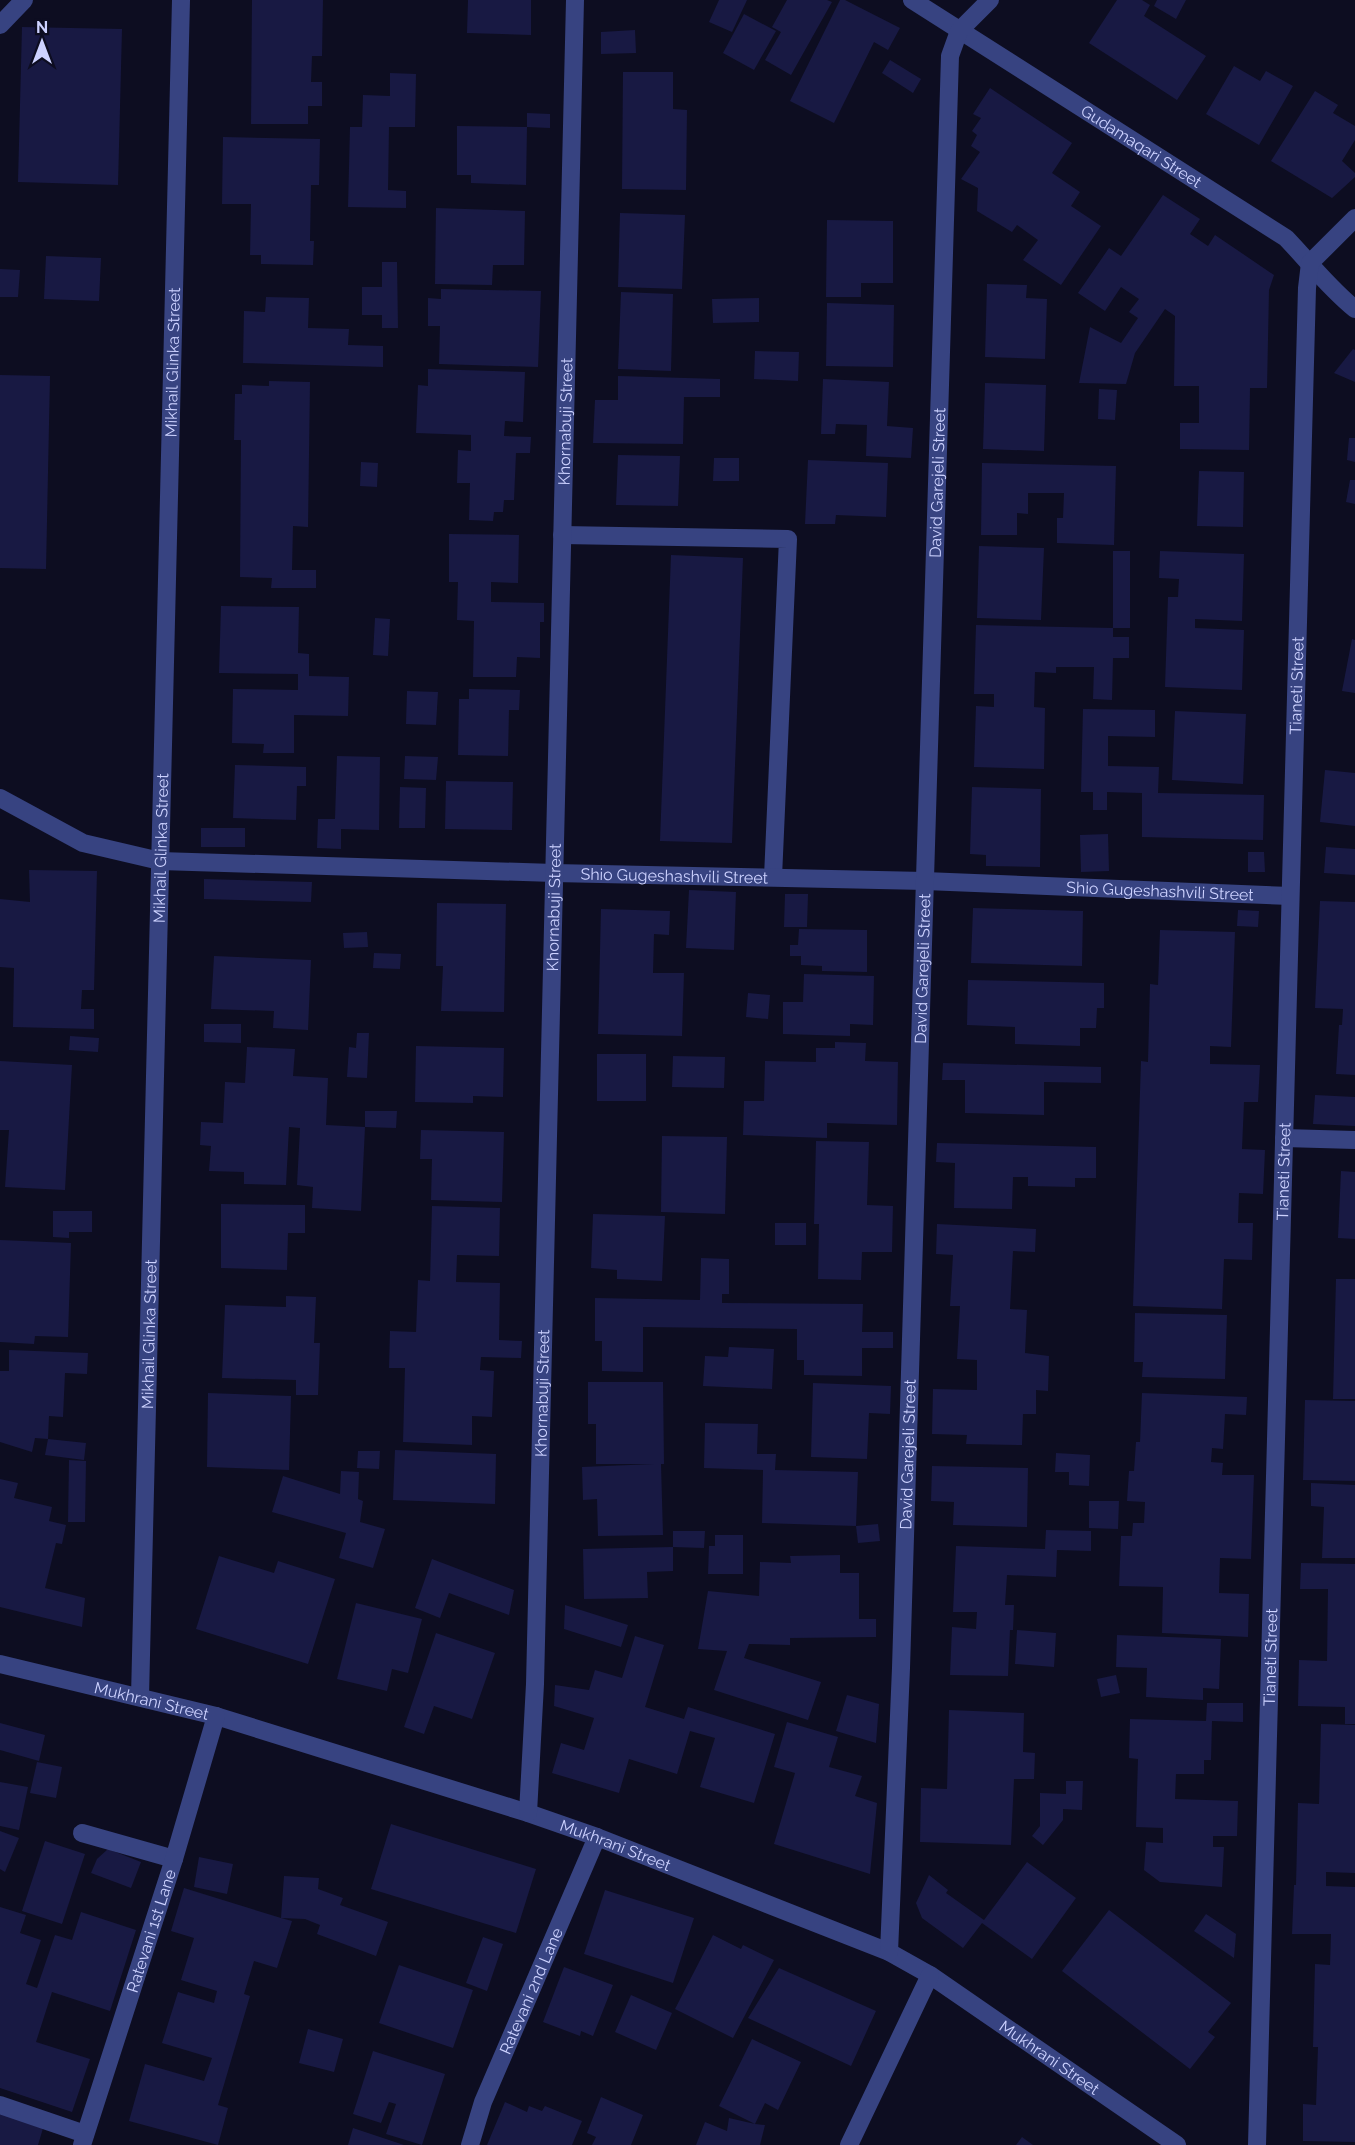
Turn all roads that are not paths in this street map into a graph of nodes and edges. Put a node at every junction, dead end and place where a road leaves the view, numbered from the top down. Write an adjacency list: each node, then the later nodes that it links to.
1 (24, 0): 6 (street)
2 (181, 0): 13 (street, Mikhail Glinka Street)
3 (575, 0): 11 (street, Khornabuji Street)
4 (912, 0): 7 (street, Gudamaqari Street)
5 (990, 0): 7 (street, David Garejeli Street)
6 (0, 25)
7 (959, 31): 9 (street, Gudamaqari Street); 16 (street, David Garejeli Street)
8 (1355, 218): 9 (street)
9 (1310, 263): 10 (street, Gudamaqari Street); 17 (street, Tianeti Street)
10 (1355, 309)
11 (562, 535): 14 (street, Khornabuji Street); 15 (street)
12 (0, 798): 13 (street, Shio Gugeshashvili Street)
13 (160, 861): 14 (street, Shio Gugeshashvili Street); 21 (street, Mikhail Glinka Street)
14 (554, 873): 15 (street, Shio Gugeshashvili Street); 23 (street, Khornabuji Street)
15 (773, 877): 16 (street, Shio Gugeshashvili Street)
16 (925, 881): 17 (street, Shio Gugeshashvili Street); 27 (street, David Garejeli Street)
17 (1290, 896): 18 (street, Tianeti Street)
18 (1284, 1138): 19 (street); 34 (street, Tianeti Street)
19 (1355, 1140)
20 (0, 1664): 21 (street, Mukhrani Street)
21 (140, 1697): 22 (street, Mukhrani Street)
22 (216, 1716): 23 (street, Mukhrani Street); 26 (street, Ratevani 1st Lane)
23 (528, 1813): 25 (street, Mukhrani Street)
24 (82, 1833): 26 (street)
25 (597, 1837): 27 (street, Mukhrani Street); 31 (street, Ratevani 2nd Lane)
26 (174, 1858): 30 (street, Ratevani 1st Lane)
27 (889, 1952): 28 (street, Mukhrani Street)
28 (930, 1975): 32 (street); 33 (street, Mukhrani Street)
29 (0, 2105): 30 (street)
30 (83, 2140)
31 (470, 2145)
32 (849, 2145)
33 (1177, 2145)
34 (1257, 2145)

